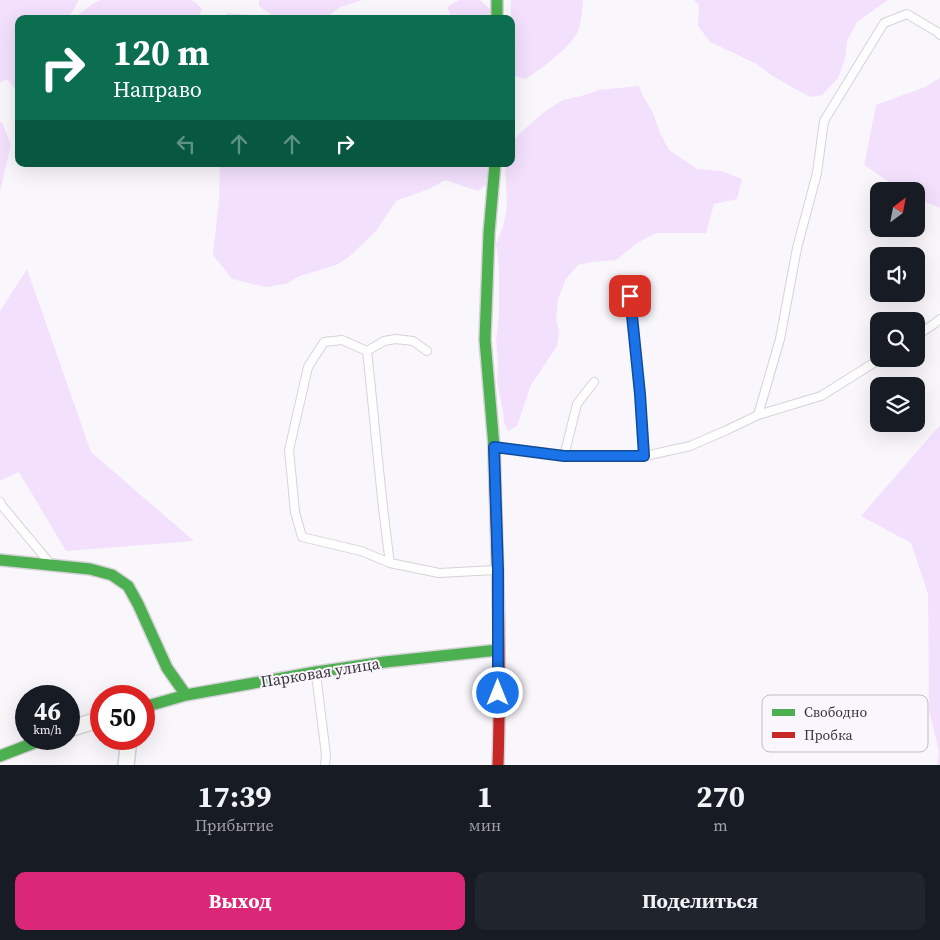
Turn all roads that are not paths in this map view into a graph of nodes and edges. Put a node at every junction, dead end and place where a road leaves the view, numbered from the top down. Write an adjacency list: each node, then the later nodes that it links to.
1 (497, 0): 2 (street)
2 (497, 15)
3 (940, 35): 12 (lane)
4 (495, 167): 13 (street)
5 (630, 296): 15 (lane)
6 (938, 323): 7 (lane)
7 (925, 331)
8 (367, 351): 9 (lane); 18 (lane); 18 (lane)
9 (427, 351)
10 (870, 365): 12 (lane)
11 (594, 382): 14 (lane)
12 (758, 415): 15 (lane)
13 (494, 447): 14 (lane); 20 (street)
14 (564, 456): 15 (lane)
15 (644, 456)
16 (0, 502): 19 (lane)
17 (0, 560): 19 (street)
18 (390, 563): 20 (lane)
19 (50, 565): 23 (street)
20 (498, 570): 21 (street)
21 (498, 650): 22 (street, Парковая улица); 30 (street)
22 (316, 672): 23 (street, Парковая улица); 29 (lane)
23 (186, 695): 24 (street, Парковая улица)
24 (155, 704)
25 (16, 750): 27 (street)
26 (127, 750): 28 (street)
27 (0, 756)
28 (126, 765)
29 (325, 765)
30 (498, 765)

